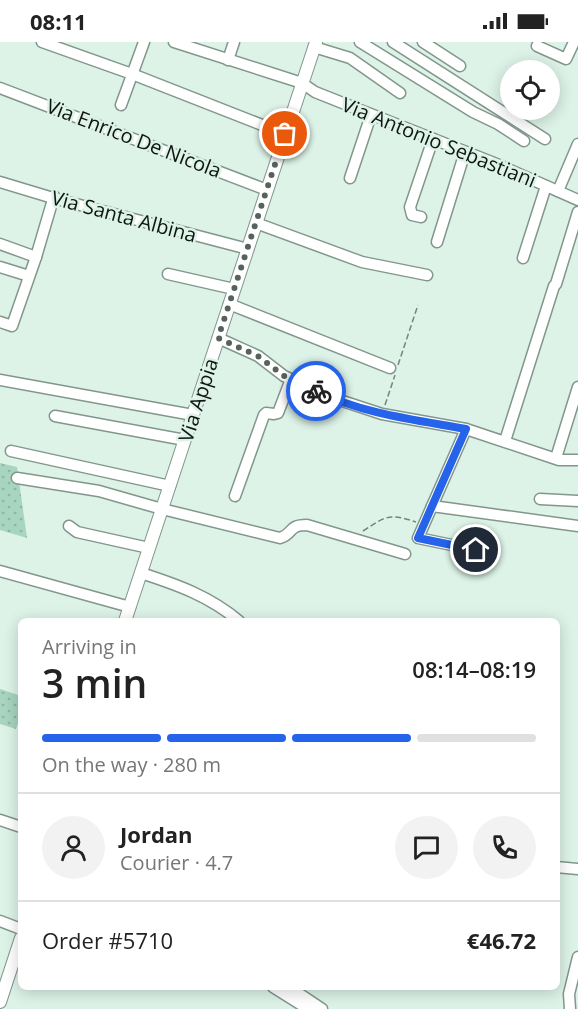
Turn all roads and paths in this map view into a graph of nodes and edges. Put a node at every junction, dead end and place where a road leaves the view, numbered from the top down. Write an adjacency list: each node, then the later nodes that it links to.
1 (42, 42): 13 (street)
2 (144, 42): 13 (street)
3 (174, 42): 11 (street, Via Antonio Sebastiani)
4 (234, 42): 11 (street)
5 (360, 42): 22 (street)
6 (393, 42): 21 (street)
7 (423, 42): 12 (street)
8 (574, 42): 10 (street)
9 (315, 44): 14 (main road, Via Appia); 16 (street)
10 (537, 46)
11 (228, 60): 14 (street, Via Antonio Sebastiani)
12 (460, 66)
13 (132, 74): 17 (street); 19 (street)
14 (302, 83): 18 (street, Via Antonio Sebastiani); 19 (main road, Via Appia)
15 (0, 88): 28 (street, Via Enrico De Nicola)
16 (400, 93)
17 (122, 105)
18 (371, 115): 20 (street, Via Antonio Sebastiani); 25 (street)
19 (285, 134): 28 (main road, Via Appia)
20 (433, 139): 24 (street, Via Antonio Sebastiani); 33 (street)
21 (545, 139)
22 (524, 141)
23 (578, 144): 29 (street)
24 (465, 152): 27 (street, Via Antonio Sebastiani); 35 (street)
25 (350, 178)
26 (0, 182): 30 (street, Via Santa Albina)
27 (546, 186): 29 (street, Via Antonio Sebastiani); 39 (street)
28 (267, 190): 34 (main road, Via Appia)
29 (558, 191): 31 (street, Via Antonio Sebastiani)
30 (54, 197): 37 (street, Via Santa Albina); 38 (street)
31 (578, 200)
32 (578, 212): 58 (street)
33 (421, 217)
34 (256, 223): 37 (main road, Via Appia); 42 (street)
35 (437, 242)
36 (0, 243): 38 (street)
37 (248, 249): 44 (main road, Via Appia)
38 (36, 257): 43 (street)
39 (523, 258)
40 (0, 267): 43 (street)
41 (168, 274): 44 (street)
42 (427, 275)
43 (29, 276): 47 (street)
44 (234, 289): 45 (main road, Via Appia)
45 (229, 304): 48 (main road, Via Appia); 49 (street)
46 (418, 305): 53 (path)
47 (0, 322)
48 (218, 338): 50 (street); 54 (main road, Via Appia)
49 (390, 368)
50 (291, 379): 53 (street); 64 (street)
51 (0, 380): 54 (street)
52 (578, 387): 60 (street)
53 (382, 414): 56 (street)
54 (193, 415): 57 (main road, Via Appia)
55 (55, 416): 57 (street)
56 (466, 429): 58 (street); 67 (street)
57 (185, 440): 63 (main road, Via Appia)
58 (505, 441): 60 (street)
59 (11, 451): 63 (street)
60 (556, 458): 61 (street)
61 (578, 460)
62 (16, 478): 68 (street)
63 (170, 486): 68 (main road, Via Appia)
64 (235, 496)
65 (540, 499): 66 (street)
66 (578, 501)
67 (432, 506): 69 (street); 71 (street)
68 (162, 509): 72 (street); 73 (main road, Via Appia)
69 (424, 524): 72 (path); 74 (street)
70 (69, 526): 73 (street)
71 (578, 526)
72 (352, 538): 75 (street)
73 (149, 548): 77 (main road, Via Appia)
74 (476, 550)
75 (405, 554)
76 (0, 571): 78 (street)
77 (141, 573): 78 (main road, Via Appia); 80 (street)
78 (130, 606): 79 (main road, Via Appia)
79 (126, 618)
80 (235, 618)
81 (0, 820): 82 (street)
82 (18, 826)
83 (560, 868): 84 (street)
84 (578, 870)
85 (0, 921): 86 (street)
86 (18, 928)
87 (18, 947): 91 (main road)
88 (578, 957): 94 (street)
89 (278, 990): 92 (street)
90 (294, 990): 93 (street)
91 (0, 1002)
92 (308, 1009)
93 (322, 1009)
94 (570, 1009)

